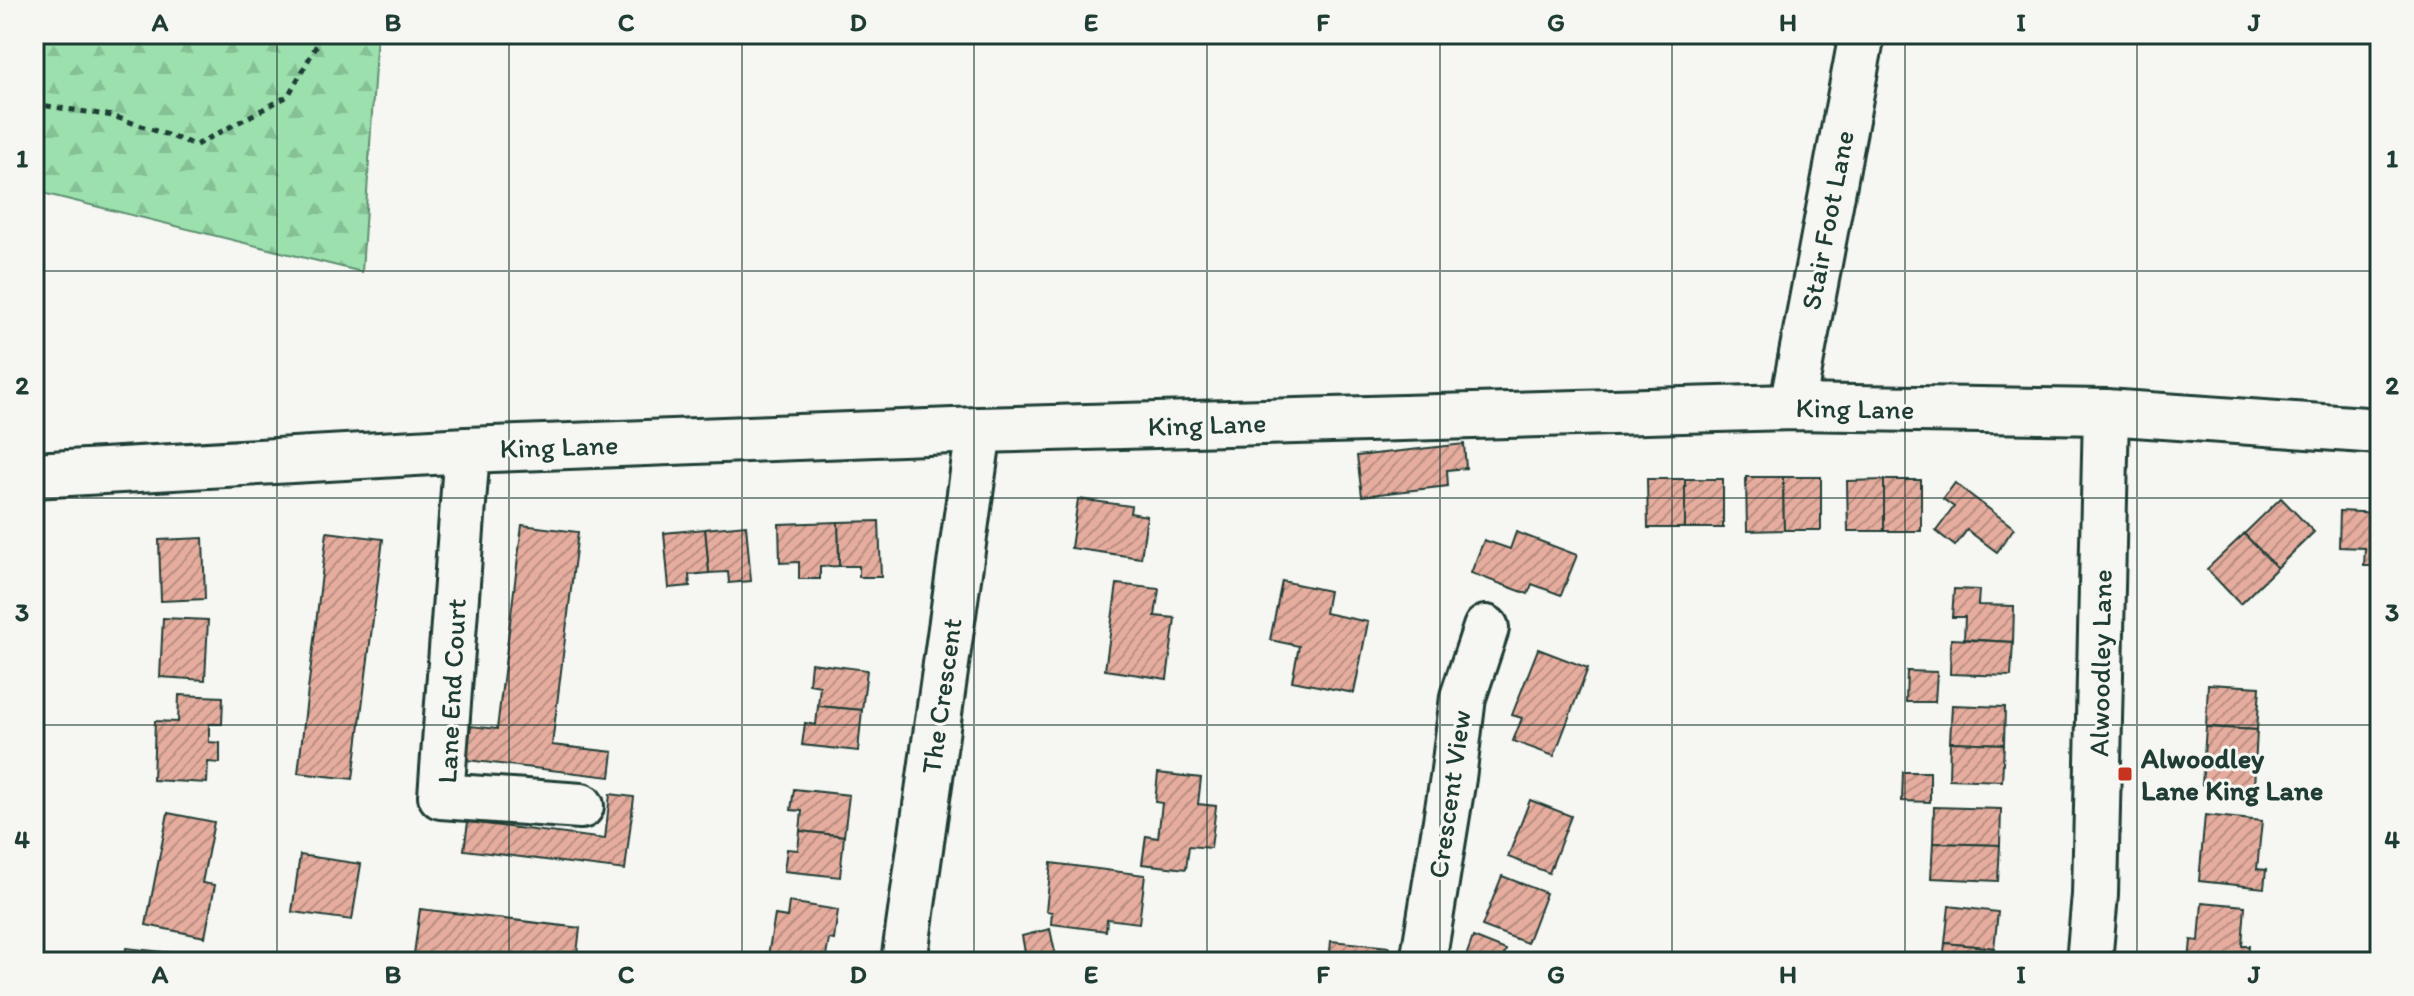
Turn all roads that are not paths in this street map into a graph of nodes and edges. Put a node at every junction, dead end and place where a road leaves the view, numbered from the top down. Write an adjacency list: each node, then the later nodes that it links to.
1 (1862, 34): 2 (street, Stair Foot Lane)
2 (1792, 407): 3 (street, King Lane); 4 (street, King Lane)
3 (2106, 412): 5 (street, King Lane); 12 (street, Alwoodley Lane)
4 (979, 430): 6 (street, King Lane); 10 (street, The Crescent)
5 (2380, 431)
6 (467, 450): 7 (street, King Lane); 9 (street, Lane End Court)
7 (35, 487)
8 (1486, 628): 11 (street, Crescent View)
9 (581, 806)
10 (904, 962)
11 (1423, 962)
12 (2089, 962)

